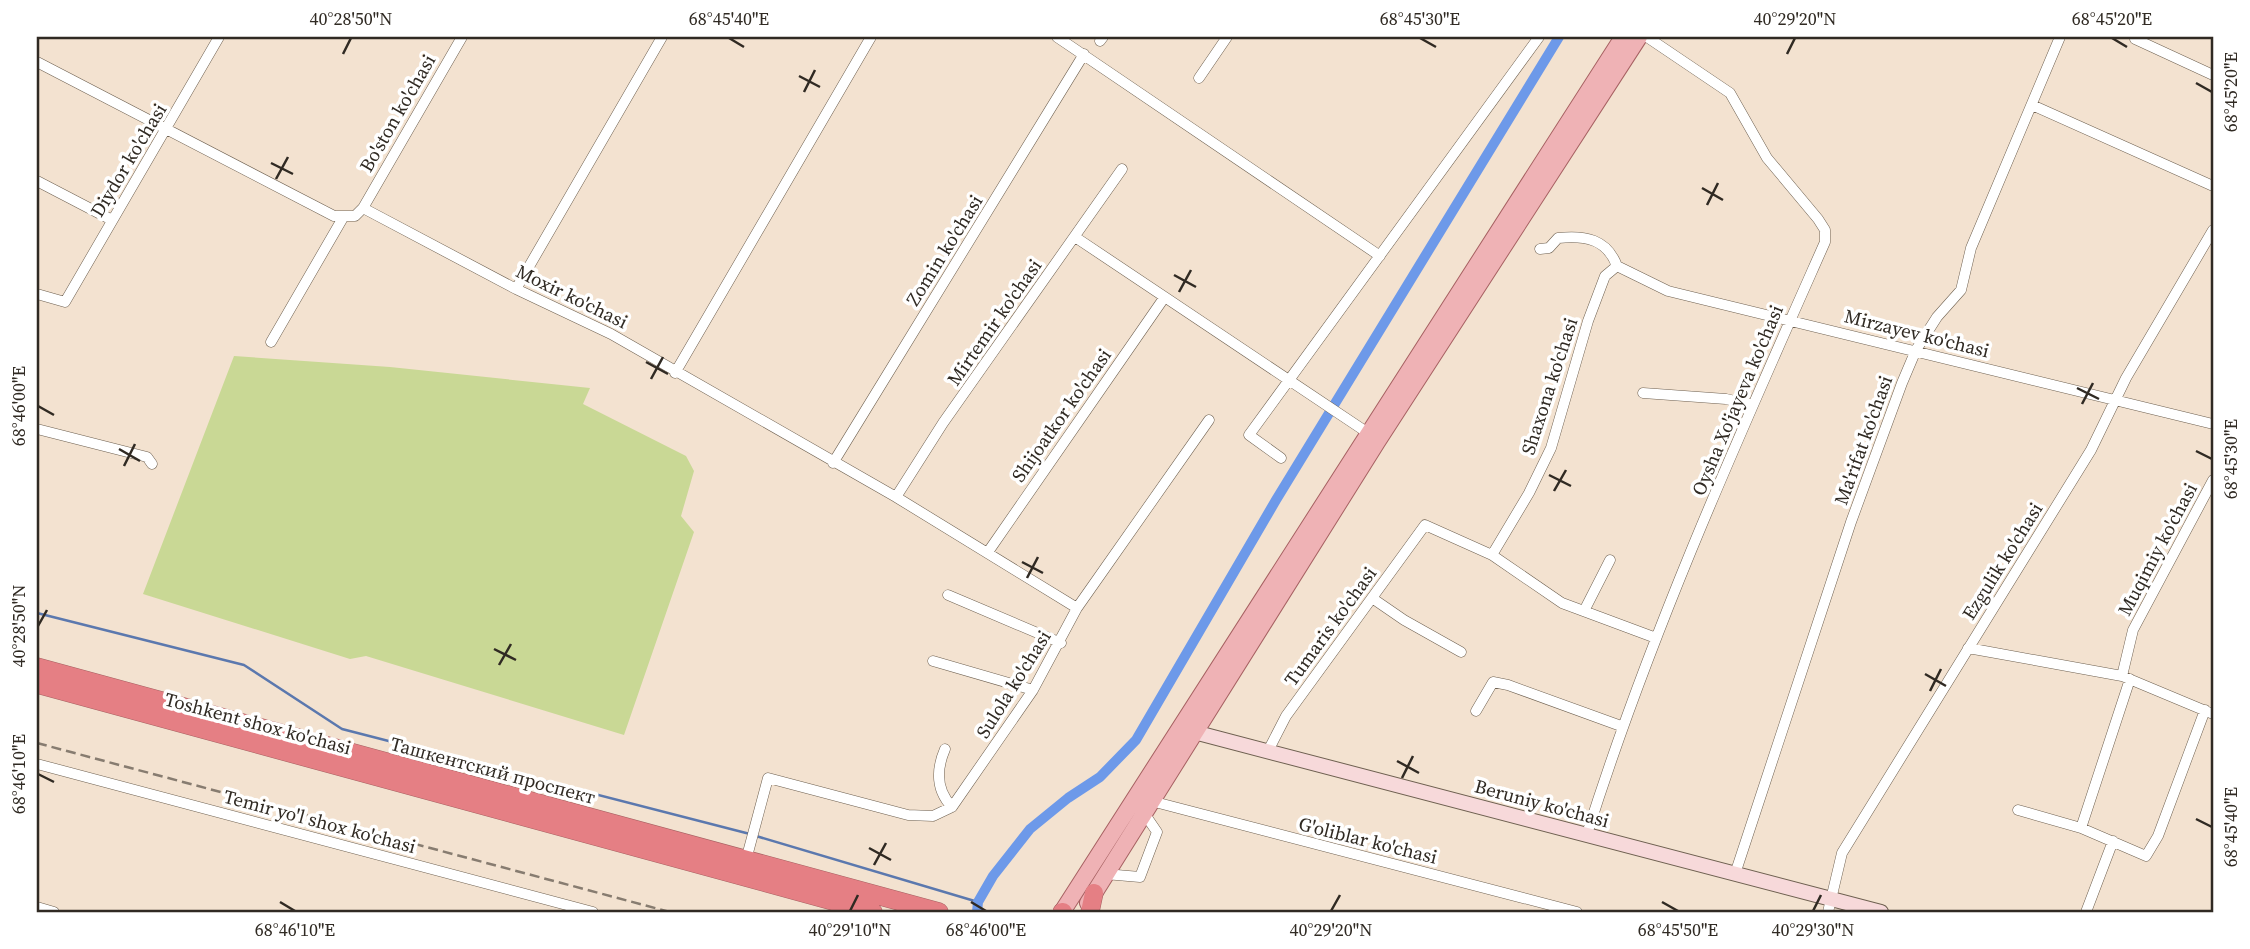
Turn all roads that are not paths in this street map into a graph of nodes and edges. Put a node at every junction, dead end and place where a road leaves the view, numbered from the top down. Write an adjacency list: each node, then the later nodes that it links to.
1 (462, 37): 22 (street, Bo'ston ko'chasi)
2 (662, 37): 30 (street)
3 (870, 37): 36 (street)
4 (1057, 37): 13 (street)
5 (1227, 37): 16 (street)
6 (1539, 37): 28 (street)
7 (1623, 37): 44 (main road)
8 (1639, 37): 69 (main road)
9 (1647, 37): 33 (street, Oysha Xo'jayeva ko'chasi)
10 (2060, 37): 17 (street, Ma'rifat ko'chasi)
11 (214, 38): 18 (street, Diydor ko'chasi)
12 (2136, 39): 15 (street)
13 (1084, 54): 28 (street); 46 (street, Zomin ko'chasi)
14 (37, 62): 18 (street)
15 (2213, 75)
16 (1199, 78)
17 (2032, 105): 21 (street); 35 (street, Ma'rifat ko'chasi)
18 (168, 129): 23 (street); 24 (street, Diydor ko'chasi)
19 (1122, 169): 26 (street, Mirtemir ko'chasi)
20 (37, 181): 24 (street)
21 (2213, 186)
22 (363, 208): 23 (street); 30 (street, Moxir ko'chasi)
23 (344, 216): 34 (street)
24 (112, 220): 31 (street, Diydor ko'chasi)
25 (2213, 230): 39 (street, Ezgulik ko'chasi)
26 (1075, 237): 32 (street); 49 (street, Mirtemir ko'chasi)
27 (1539, 248): 29 (street)
28 (1380, 256): 37 (street)
29 (1617, 266): 33 (street, Mirzayev ko'chasi); 51 (street, Shaxona ko'chasi)
30 (516, 289): 36 (street, Moxir ko'chasi)
31 (37, 295)
32 (1164, 298): 37 (street); 50 (street, Shijoatkor ko'chasi)
33 (1790, 320): 35 (street, Mirzayev ko'chasi); 40 (street, Oysha Xo'jayeva ko'chasi)
34 (271, 342)
35 (1916, 350): 39 (street, Mirzayev ko'chasi); 81 (street, Ma'rifat ko'chasi)
36 (675, 373): 46 (street, Moxir ko'chasi)
37 (1288, 381): 44 (street); 45 (street)
38 (1643, 393): 40 (street)
39 (2117, 400): 42 (street, Mirzayev ko'chasi); 59 (street, Ezgulik ko'chasi)
40 (1754, 405): 57 (street, Oysha Xo'jayeva ko'chasi)
41 (1209, 420): 55 (street, Sulola ko'chasi)
42 (2213, 424)
43 (37, 429): 47 (street)
44 (1368, 433): 89 (main road)
45 (1281, 458)
46 (833, 463): 49 (street, Moxir ko'chasi)
47 (152, 464)
48 (2213, 480): 63 (street, Muqimiy ko'chasi)
49 (896, 497): 50 (street, Moxir ko'chasi)
50 (988, 552): 55 (street, Moxir ko'chasi)
51 (1492, 555): 54 (street, Tumaris ko'chasi); 56 (street)
52 (1610, 560): 56 (street)
53 (948, 595): 58 (street)
54 (1372, 598): 60 (street); 71 (street, Tumaris ko'chasi)
55 (1077, 608): 58 (street, Sulola ko'chasi)
56 (1584, 611): 57 (street)
57 (1656, 638): 68 (street, Oysha Xo'jayeva ko'chasi)
58 (1061, 643): 65 (street, Sulola ko'chasi)
59 (1968, 648): 63 (street); 83 (street, Ezgulik ko'chasi)
60 (1461, 653)
61 (933, 661): 65 (street)
62 (37, 667): 79 (highway, Ташкентский проспект)
63 (2126, 678): 67 (street); 76 (street, Muqimiy ko'chasi)
64 (37, 684): 87 (highway, Toshkent shox ko'chasi)
65 (1033, 690): 73 (street, Sulola ko'chasi)
66 (1476, 711): 68 (street)
67 (2209, 712): 78 (street)
68 (1621, 726): 77 (street, Oysha Xo'jayeva ko'chasi)
69 (1194, 732): 71 (street, Beruniy ko'chasi); 74 (main road)
70 (945, 749): 73 (street)
71 (1268, 751): 77 (street, Beruniy ko'chasi)
72 (37, 764): 86 (street, Temir yo'l shox ko'chasi)
73 (952, 807): 79 (street)
74 (1147, 807): 80 (main road); 80 (street); 92 (street, G'oliblar ko'chasi)
75 (2018, 810): 76 (street)
76 (2081, 828): 78 (street)
77 (1587, 834): 81 (street, Beruniy ko'chasi)
78 (2113, 841): 94 (street)
79 (747, 860): 88 (highway, Ташкентский проспект)
80 (1105, 874): 82 (main road)
81 (1735, 874): 83 (street, Beruniy ko'chasi)
82 (1094, 893): 90 (main road); 91 (highway)
83 (1829, 905): 93 (street, Beruniy ko'chasi)
84 (37, 907): 85 (street)
85 (54, 912)
86 (593, 912)
87 (873, 912)
88 (939, 912)
89 (1062, 912)
90 (1082, 912)
91 (1090, 912)
92 (1577, 912)
93 (1881, 912)
94 (2086, 912)

